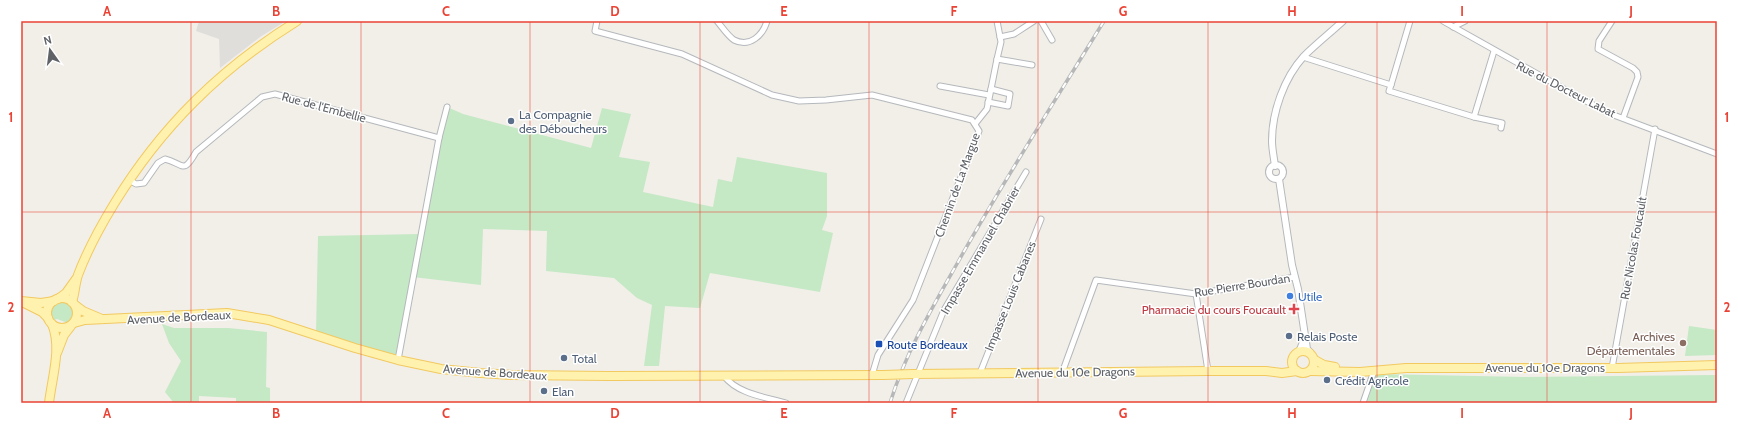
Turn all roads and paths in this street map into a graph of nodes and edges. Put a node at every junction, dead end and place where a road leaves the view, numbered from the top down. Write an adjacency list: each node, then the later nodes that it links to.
1 (297, 21): 36 (main road)
2 (597, 21): 28 (street, Chemin de La Margue)
3 (717, 21): 4 (street)
4 (768, 21)
5 (997, 21): 14 (street)
6 (1034, 21): 14 (street)
7 (1041, 21): 15 (street)
8 (1343, 21): 17 (street)
9 (1410, 21): 20 (street)
10 (1443, 21): 13 (street, Rue du Docteur Labat)
11 (1465, 21): 13 (street)
12 (1612, 21): 27 (street)
13 (1454, 27): 16 (street, Rue du Docteur Labat)
14 (1000, 37): 18 (street)
15 (1052, 40)
16 (1494, 51): 26 (street); 27 (street, Rue du Docteur Labat)
17 (1303, 57): 20 (street); 33 (street)
18 (997, 59): 19 (street); 22 (street)
19 (1032, 65)
20 (1391, 85): 26 (street)
21 (940, 86): 23 (street)
22 (991, 89): 23 (street); 24 (street)
23 (990, 95): 24 (street)
24 (988, 102): 28 (street)
25 (447, 107): 31 (street)
26 (1474, 117): 29 (street)
27 (1623, 118): 30 (street, Rue du Docteur Labat)
28 (975, 124): 64 (street, Chemin de La Margue)
29 (1501, 128)
30 (1655, 129): 32 (street, Rue du Docteur Labat); 55 (street, Rue Nicolas Foucault)
31 (438, 138): 36 (street, Rue de l'Embellie); 51 (street)
32 (1717, 154)
33 (1275, 166): 35 (street); 35 (street)
34 (1026, 172): 63 (street, Impasse Emmanuel Chabrier)
35 (1279, 179): 39 (street)
36 (129, 180): 38 (main road)
37 (1041, 219): 61 (street, Impasse Louis Cabanes)
38 (78, 276): 41 (main road); 43 (main road)
39 (1295, 277): 40 (street, Rue Pierre Bourdan); 47 (street)
40 (1196, 294): 56 (street); 62 (street, Rue Pierre Bourdan)
41 (56, 300): 42 (main road); 43 (main road); 45 (main road)
42 (21, 301): 45 (main road)
43 (73, 303): 44 (main road, Avenue de Bordeaux); 46 (main road)
44 (103, 319): 46 (main road, Avenue de Bordeaux); 51 (main road, Avenue de Bordeaux)
45 (50, 321): 46 (main road); 50 (main road)
46 (73, 324): 50 (main road)
47 (1305, 334): 48 (street); 49 (street)
48 (1298, 352): 49 (main road); 53 (main road)
49 (1310, 352): 52 (main road)
50 (56, 354): 66 (main road)
51 (398, 360): 65 (main road, Avenue de Bordeaux)
52 (1315, 360): 58 (main road); 59 (main road, Avenue du 10e Dragons)
53 (1292, 361): 57 (main road); 60 (main road)
54 (1717, 364): 55 (main road, Avenue du 10e Dragons)
55 (1612, 368): 59 (main road, Avenue du 10e Dragons)
56 (1208, 370): 60 (main road, Avenue du 10e Dragons); 62 (main road, Avenue du 10e Dragons)
57 (1297, 371): 58 (main road); 60 (main road, Avenue du 10e Dragons)
58 (1311, 371): 59 (main road, Avenue du 10e Dragons)
59 (1372, 371): 69 (street)
60 (1278, 372)
61 (980, 373): 62 (main road, Avenue du 10e Dragons); 63 (main road, Avenue du 10e Dragons)
62 (1062, 373)
63 (916, 374): 64 (main road, Avenue du 10e Dragons, bridge); 68 (street, Impasse Emmanuel Chabrier)
64 (872, 375): 65 (main road, Avenue de Bordeaux)
65 (724, 376): 67 (street)
66 (49, 403)
67 (786, 403)
68 (906, 403)
69 (1364, 403)

